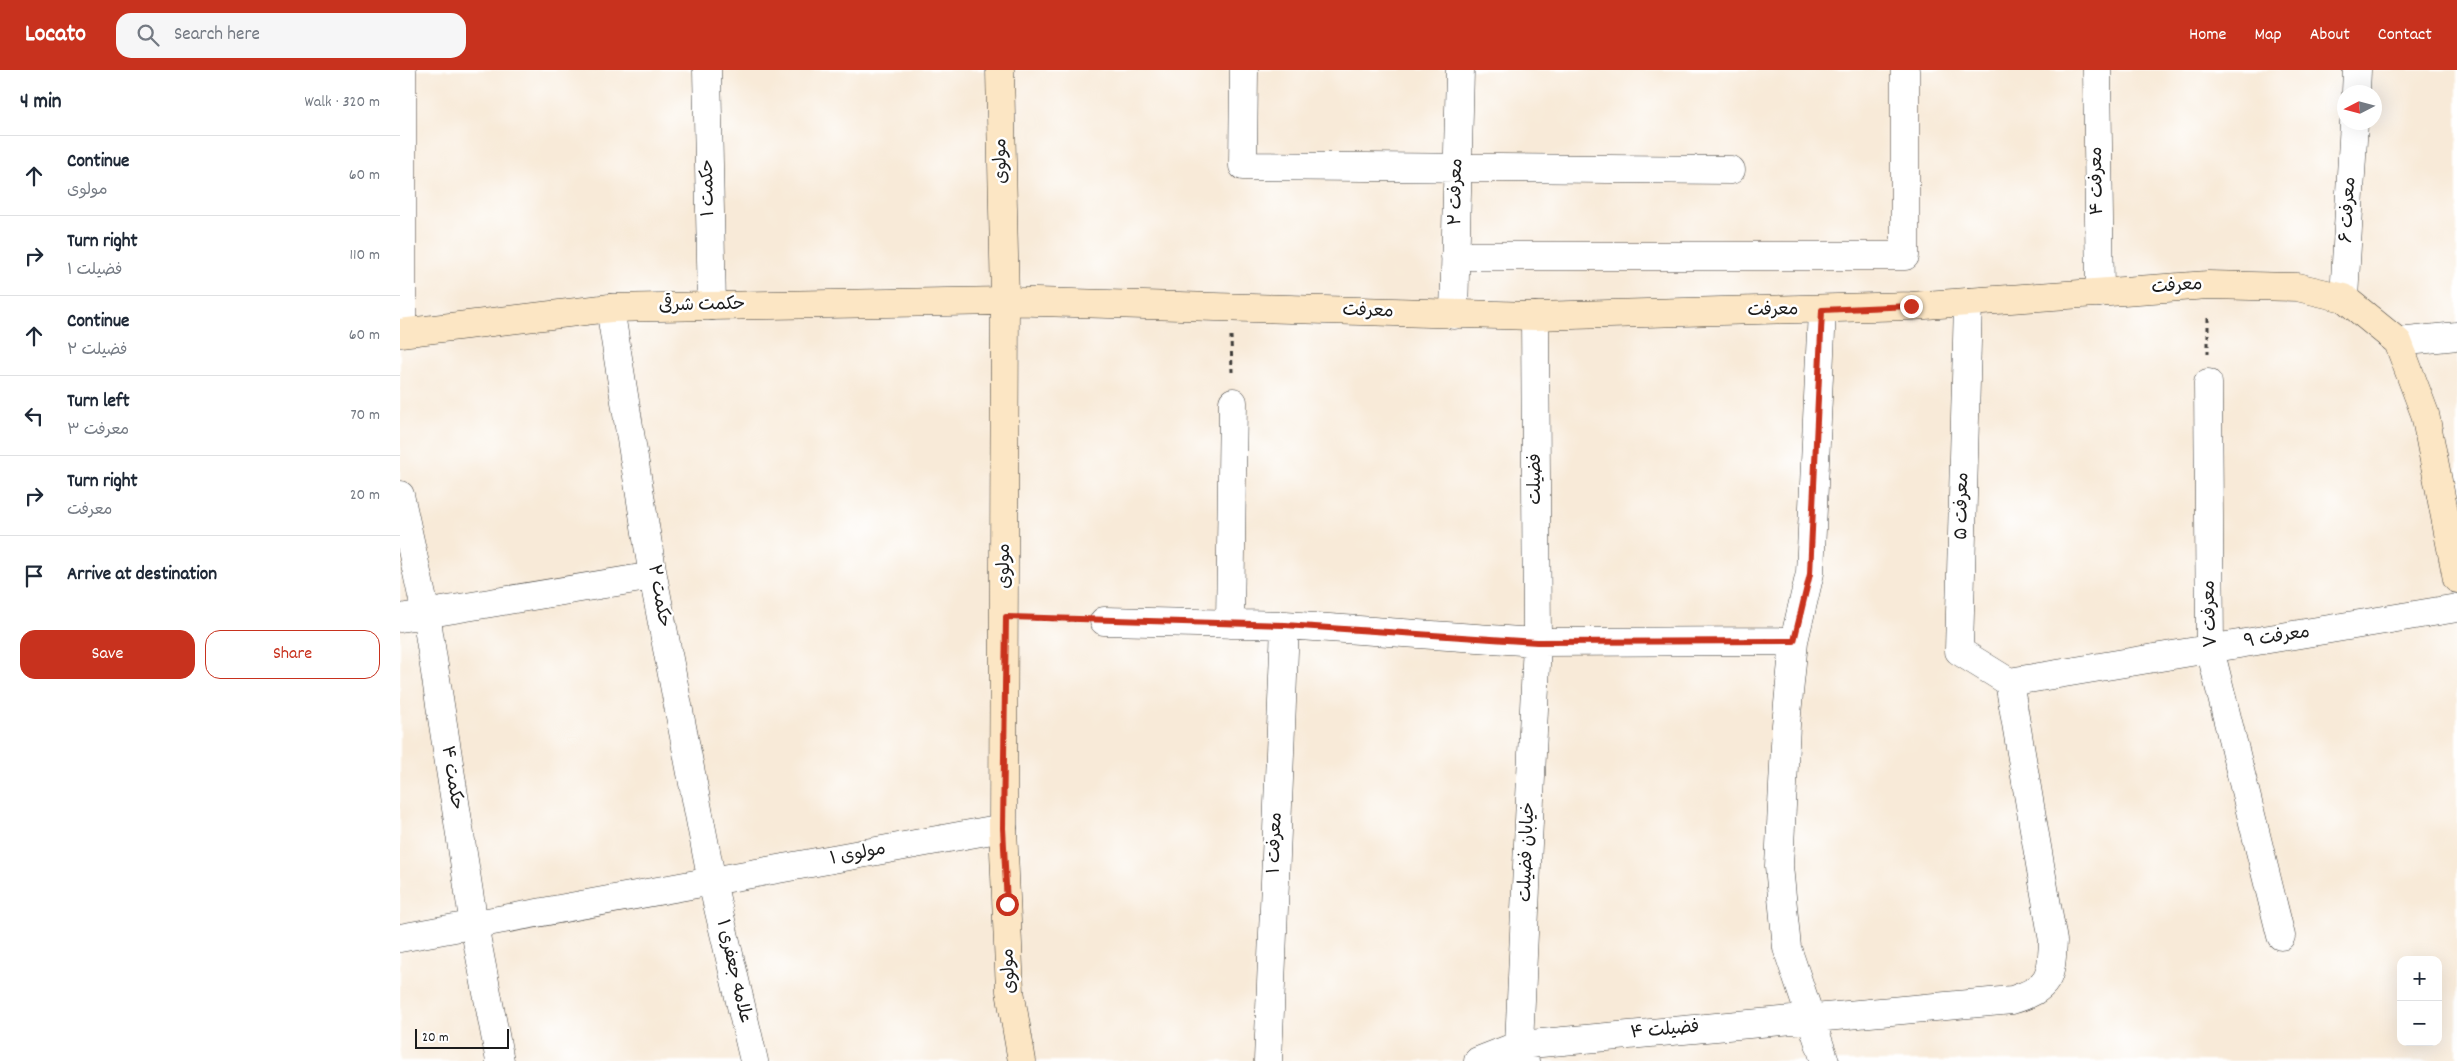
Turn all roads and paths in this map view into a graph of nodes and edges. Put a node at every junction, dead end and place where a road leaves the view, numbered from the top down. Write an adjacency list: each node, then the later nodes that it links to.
1 (402, 70): 25 (street)
2 (706, 70): 19 (street, حکمت ۱)
3 (1000, 70): 17 (street, مولوی)
4 (1244, 70): 11 (street)
5 (1460, 70): 11 (street, معرفت ۲)
6 (1905, 70): 13 (street)
7 (2097, 70): 15 (street, معرفت ۴)
8 (2357, 70): 9 (street)
9 (2356, 85)
10 (2354, 130): 16 (street, معرفت ۶)
11 (1458, 168): 12 (street); 13 (street, معرفت ۲)
12 (1731, 170)
13 (1455, 256): 23 (street, معرفت ۲)
14 (2208, 285): 15 (street, معرفت); 16 (street, معرفت); 28 (path)
15 (2100, 293): 18 (street, معرفت)
16 (2344, 298): 27 (street, معرفت)
17 (1005, 301): 19 (street, حکمت شرقی); 21 (street, معرفت); 35 (street, مولوی)
18 (1968, 302): 22 (street, معرفت); 42 (street, معرفت ۵)
19 (712, 306): 20 (street, حکمت شرقی)
20 (610, 308): 25 (street, حکمت شرقی); 31 (street, حکمت ۲)
21 (1230, 308): 23 (street, معرفت); 29 (path)
22 (1822, 310): 24 (street, معرفت); 39 (street)
23 (1454, 314): 24 (street, معرفت)
24 (1535, 316): 40 (street, فضیلت)
25 (401, 332)
26 (2457, 336): 27 (street)
27 (2398, 342): 32 (street)
28 (2208, 383): 41 (street, معرفت ۷)
29 (1233, 402): 37 (street)
30 (400, 495): 34 (street, حکمت ۴)
31 (654, 576): 34 (street); 44 (street, حکمت ۲)
32 (2457, 579)
33 (2457, 608): 41 (street, معرفت ۹)
34 (413, 616): 45 (street, حکمت ۴)
35 (1006, 617): 36 (path); 43 (street, مولوی)
36 (1104, 621): 37 (street)
37 (1230, 624): 38 (street)
38 (1285, 625): 40 (street); 53 (street, معرفت ۱)
39 (1794, 641): 40 (street); 48 (street)
40 (1537, 642): 49 (street, خیابان فضیلت)
41 (2210, 649): 42 (street, معرفت ۹); 46 (street, معرفت ۷)
42 (2009, 682): 48 (street, فضیلت ۴)
43 (1003, 828): 44 (street, مولوی ۱); 52 (street, مولوی)
44 (712, 882): 45 (street, مولوی ۱); 51 (street, علامه جعفری ۱)
45 (474, 925): 47 (street, مولوی ۱); 50 (street, حکمت ۴)
46 (2281, 936)
47 (400, 938)
48 (1810, 1018): 49 (street, فضیلت ۴); 55 (street)
49 (1522, 1053): 54 (street, فضیلت ۴)
50 (500, 1061)
51 (754, 1061)
52 (1022, 1061)
53 (1268, 1061)
54 (1478, 1061)
55 (1825, 1061)

